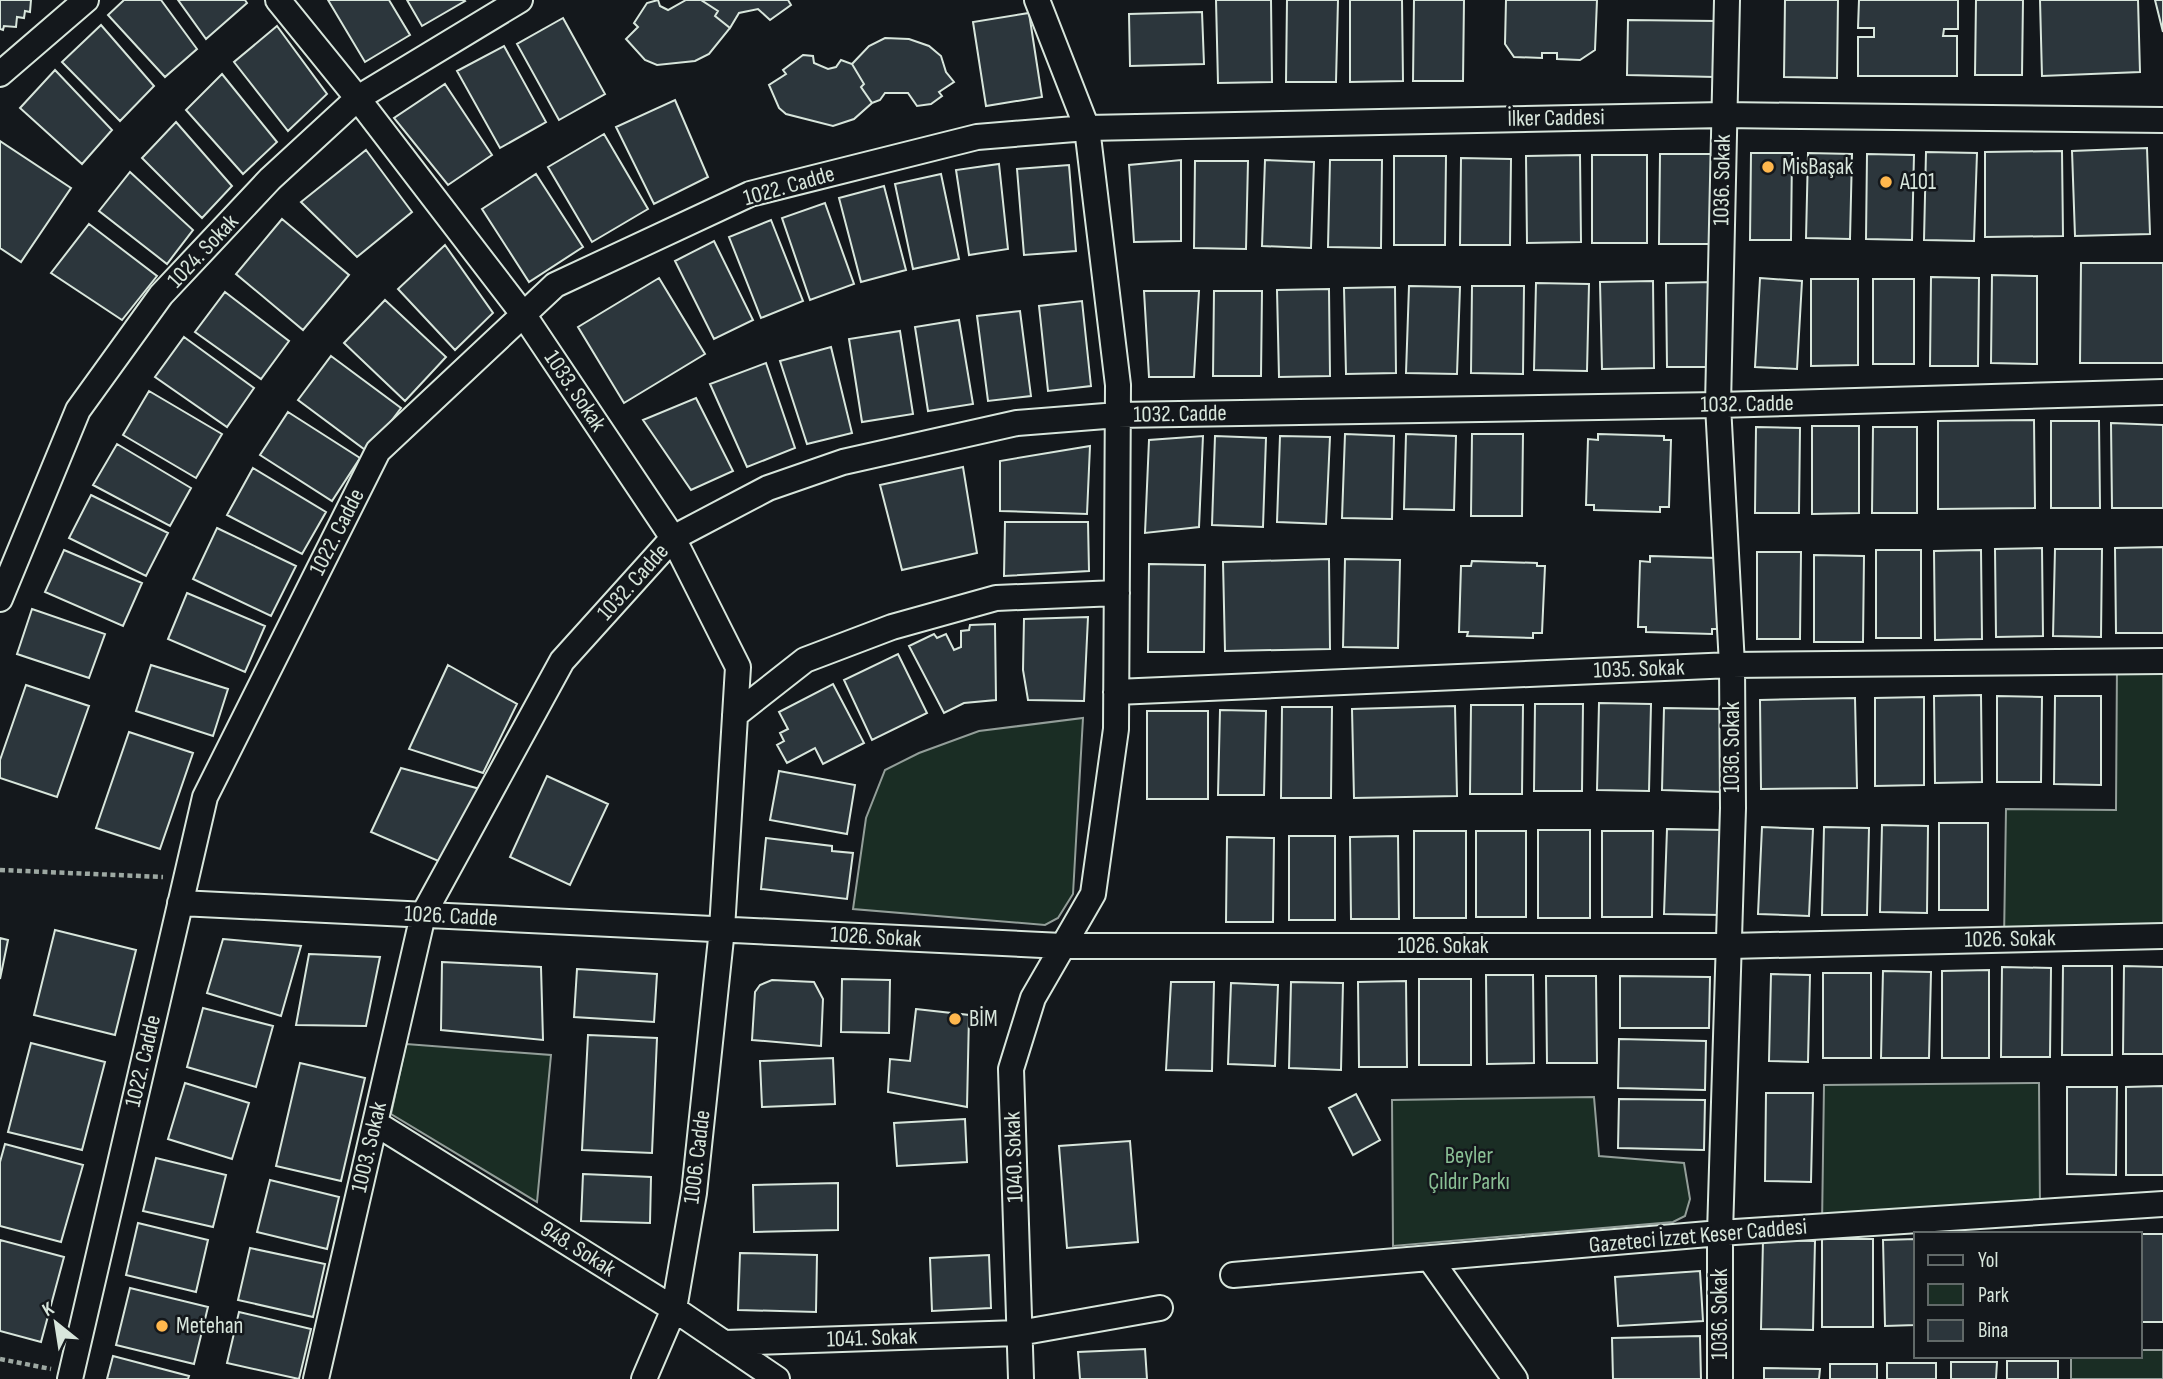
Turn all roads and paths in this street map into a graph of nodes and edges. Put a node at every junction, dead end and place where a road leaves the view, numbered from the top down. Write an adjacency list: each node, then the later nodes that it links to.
1 (86, 0): 6 (street)
2 (278, 0): 7 (street, 1033. Sokak)
3 (520, 0): 7 (street, 1024. Sokak)
4 (1037, 0): 10 (street)
5 (1727, 0): 8 (street, 1036. Sokak)
6 (0, 74)
7 (357, 97): 11 (street, 1033. Sokak); 17 (street, 1024. Sokak)
8 (1723, 115): 9 (street, İlker Caddesi); 10 (street, İlker Caddesi); 13 (street, 1036. Sokak)
9 (2163, 120)
10 (1087, 128): 11 (street, 1022. Cadde); 14 (street, 1040. Sokak)
11 (523, 314): 15 (street, 1033. Sokak); 23 (street, 1022. Cadde)
12 (2163, 392): 13 (street, 1032. Cadde)
13 (1718, 405): 14 (street, 1032. Cadde); 19 (street, 1036. Sokak)
14 (1118, 415): 15 (street, 1032. Cadde); 16 (street, 1040. Sokak)
15 (673, 538): 21 (street, 1033. Sokak); 25 (street, 1032. Cadde)
16 (1117, 593): 20 (street, 1040. Sokak); 21 (street)
17 (0, 599)
18 (2163, 661): 19 (street, 1035. Sokak)
19 (1732, 665): 20 (street, 1035. Sokak); 29 (street, 1036. Sokak)
20 (1116, 692): 28 (street, 1040. Sokak)
21 (735, 715): 26 (street, 1033. Sokak)
22 (0, 870): 23 (path)
23 (186, 878): 24 (street, 1022. Cadde)
24 (180, 903): 25 (street, 1026. Cadde); 40 (street, 1022. Cadde)
25 (423, 915): 26 (street, 1026. Cadde); 30 (street, 1003. Sokak)
26 (722, 929): 28 (street, 1026. Sokak); 35 (street, 1006. Cadde)
27 (2163, 936): 29 (street, 1026. Sokak)
28 (1062, 946): 29 (street, 1026. Sokak); 37 (street, 1040. Sokak)
29 (1730, 946): 32 (street, 1036. Sokak)
30 (375, 1123): 35 (street, 948. Sokak); 41 (street, 1003. Sokak)
31 (2163, 1204): 32 (street, Gazeteci İzzet Keser Caddesi)
32 (1720, 1233): 33 (street, Gazeteci İzzet Keser Caddesi); 46 (street, 1036. Sokak)
33 (1430, 1259): 34 (street, Gazeteci İzzet Keser Caddesi); 45 (street)
34 (1233, 1275)
35 (674, 1308): 38 (street, 948. Sokak); 42 (street, 1006. Cadde)
36 (1160, 1308): 37 (street, 1041. Sokak)
37 (1019, 1333): 38 (street, 1041. Sokak); 44 (street, 1040. Sokak)
38 (724, 1343): 43 (street, 948. Sokak)
39 (0, 1359): 40 (path)
40 (71, 1376)
41 (316, 1379)
42 (644, 1379)
43 (777, 1379)
44 (1021, 1379)
45 (1515, 1379)
46 (1720, 1379)

